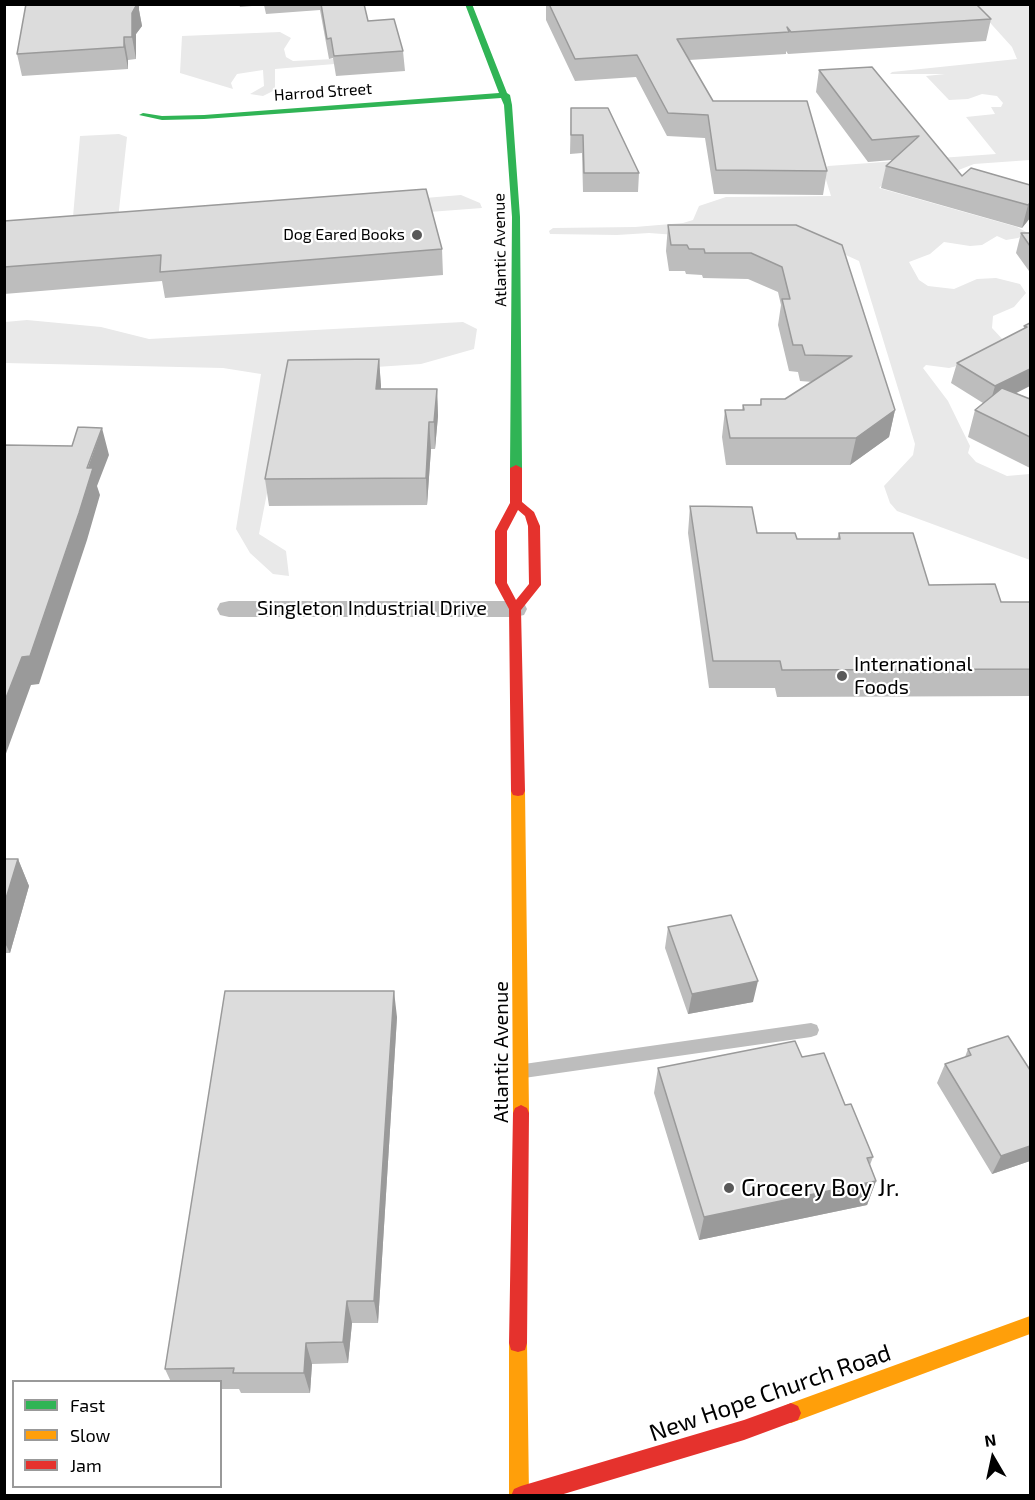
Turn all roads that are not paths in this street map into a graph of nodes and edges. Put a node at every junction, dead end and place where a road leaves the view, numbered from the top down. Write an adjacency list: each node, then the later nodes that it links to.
1 (468, 4): 2 (main road, Atlantic Avenue)
2 (506, 95): 3 (main road, Harrod Street); 4 (main road, Atlantic Avenue)
3 (143, 115)
4 (516, 503): 6 (main road, Atlantic Avenue); 6 (main road)
5 (229, 609): 6 (street, Singleton Industrial Drive)
6 (515, 609): 8 (main road, Atlantic Avenue)
7 (811, 1030): 8 (lane)
8 (522, 1071): 10 (main road, Atlantic Avenue)
9 (1030, 1325): 10 (main road, New Hope Church Road)
10 (520, 1496)

